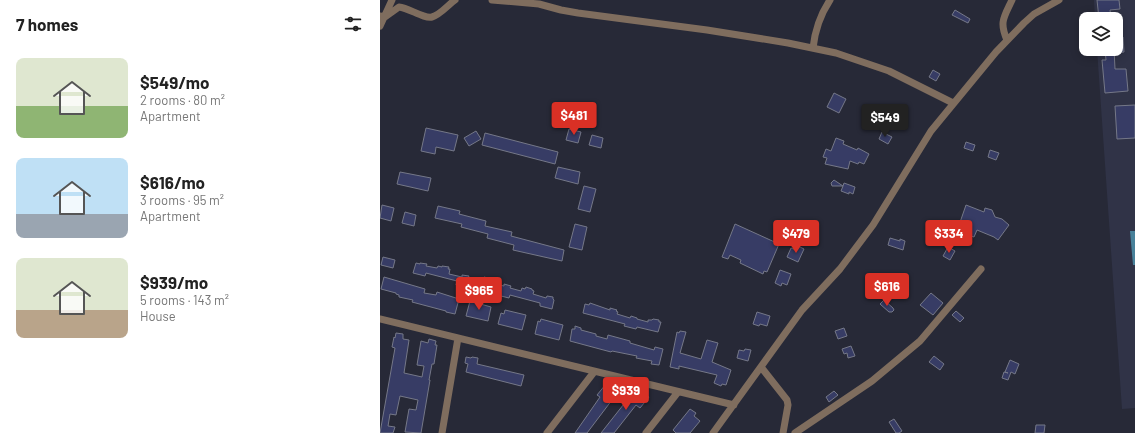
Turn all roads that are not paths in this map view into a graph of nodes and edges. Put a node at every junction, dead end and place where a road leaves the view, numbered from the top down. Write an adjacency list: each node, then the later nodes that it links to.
1 (392, 0): 7 (street)
2 (455, 0): 7 (street)
3 (492, 0): 10 (street)
4 (830, 0): 10 (street)
5 (1012, 0): 9 (street)
6 (1059, 0): 9 (street)
7 (383, 16): 8 (street)
8 (380, 26)
9 (1007, 40): 11 (street)
10 (814, 48): 11 (street)
11 (953, 104): 15 (street)
12 (981, 269): 24 (street)
13 (380, 319): 14 (street)
14 (458, 338): 16 (street); 19 (street)
15 (761, 367): 18 (street); 23 (street)
16 (594, 372): 17 (street); 20 (street)
17 (678, 392): 18 (street); 21 (street)
18 (734, 405): 22 (street)
19 (442, 433)
20 (547, 433)
21 (646, 433)
22 (713, 433)
23 (783, 433)
24 (795, 433)

